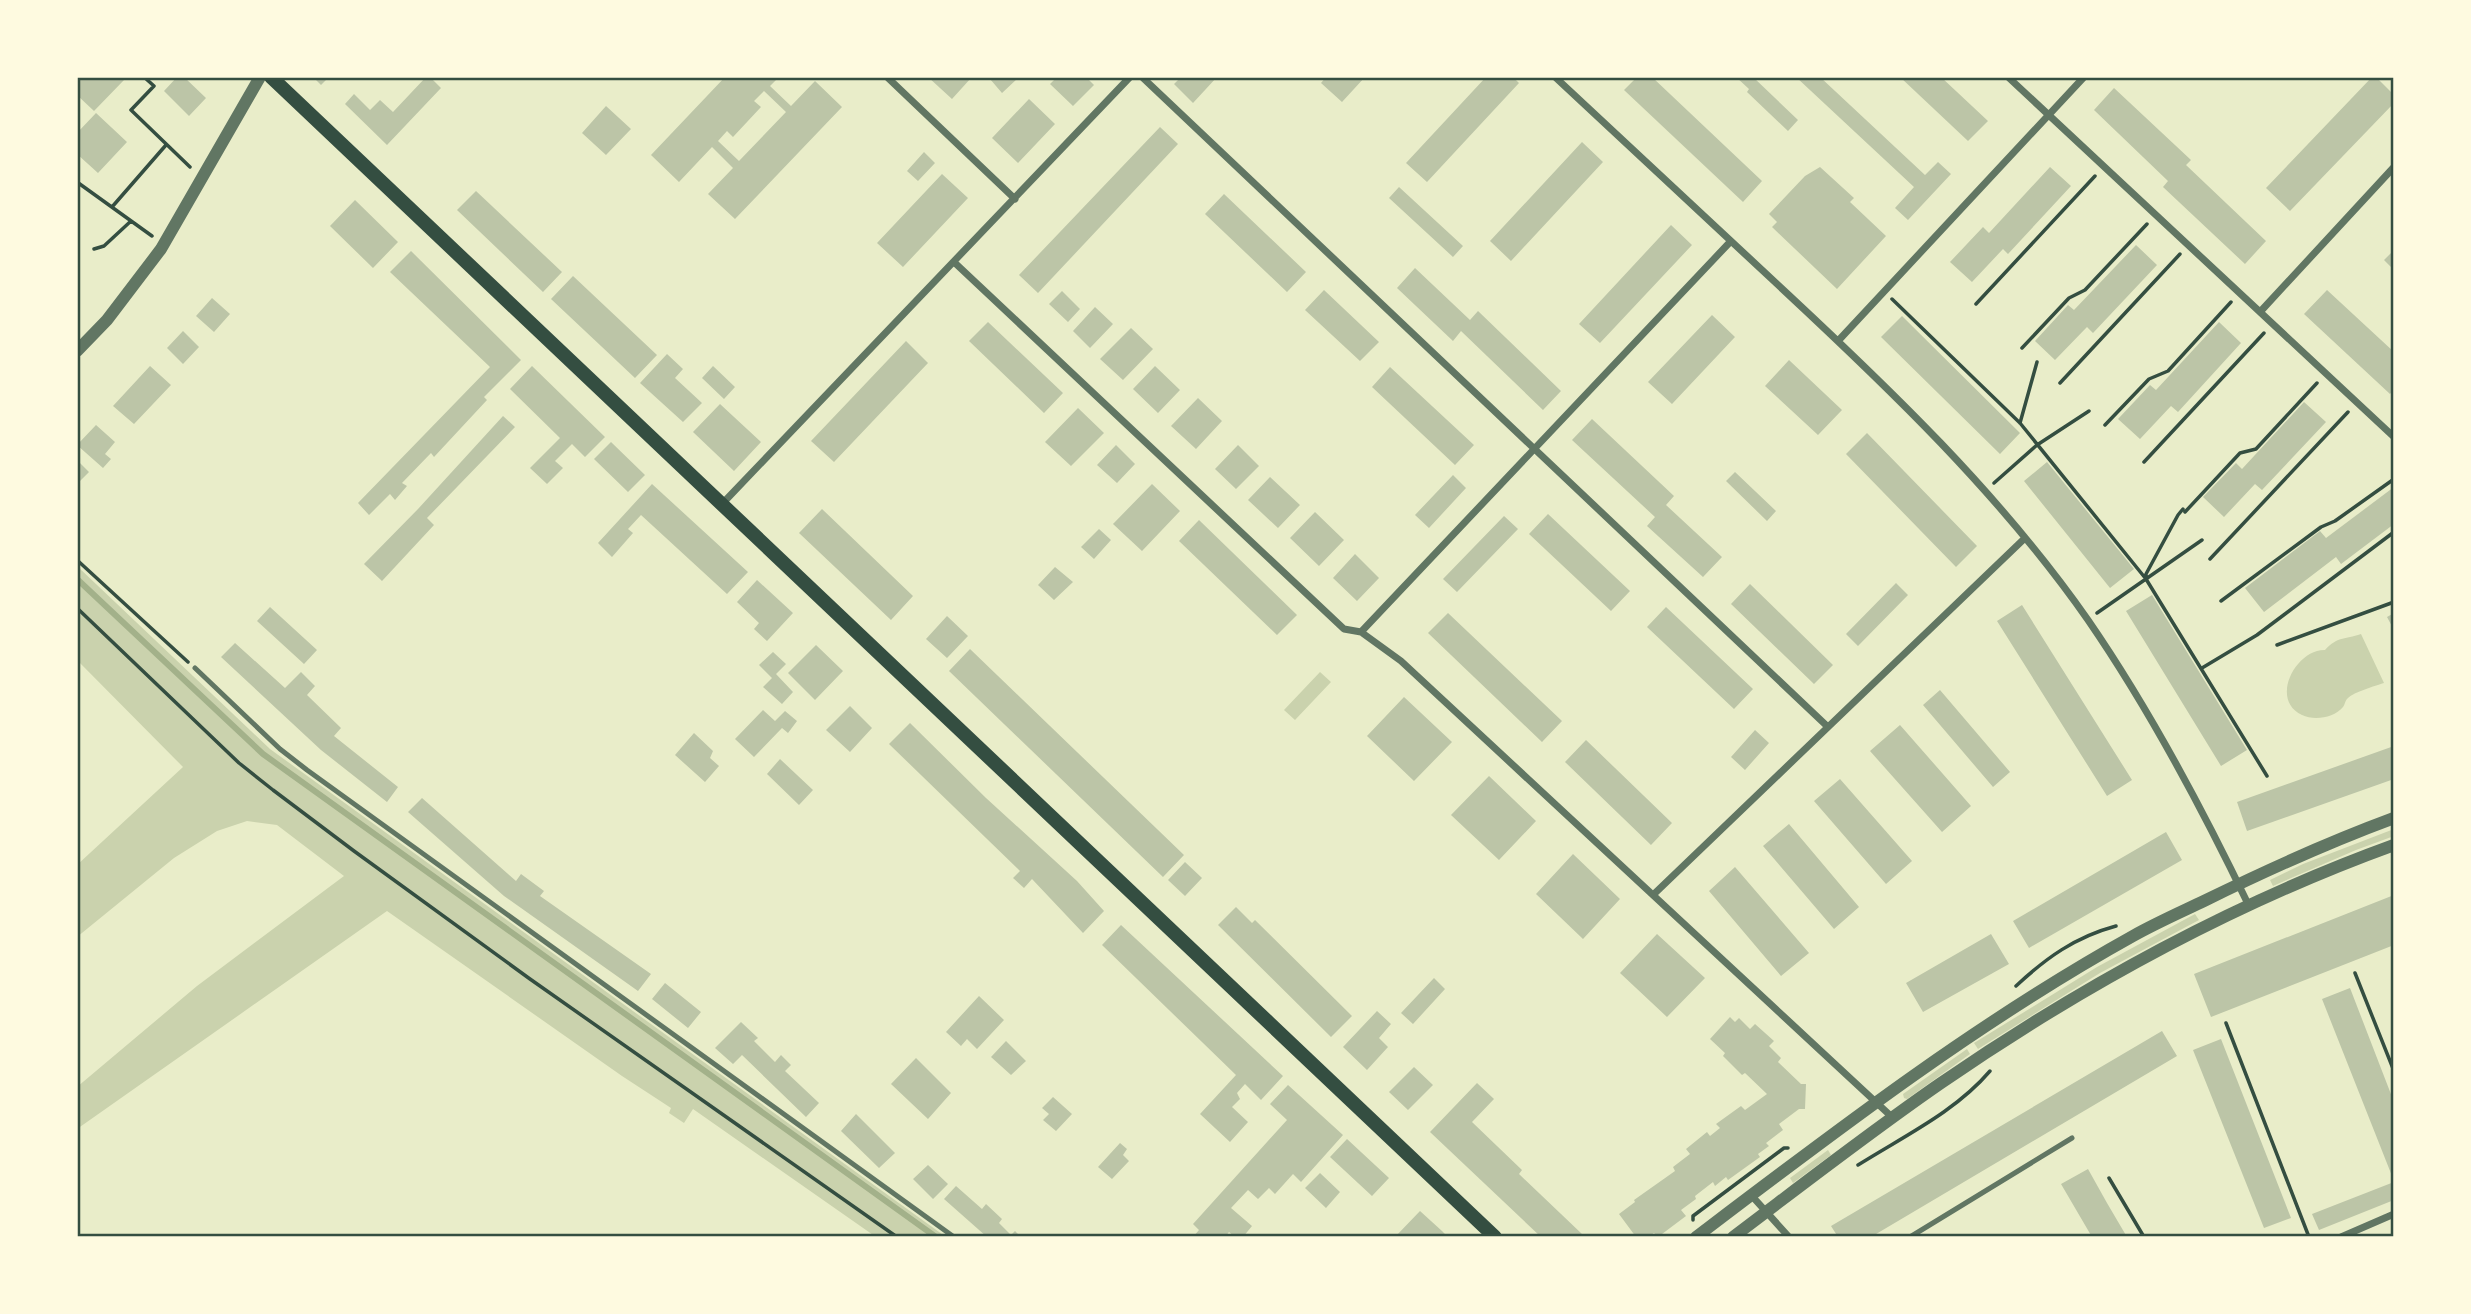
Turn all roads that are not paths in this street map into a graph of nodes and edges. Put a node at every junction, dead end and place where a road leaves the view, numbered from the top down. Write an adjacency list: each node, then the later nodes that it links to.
1 (260, 77): 16 (street)
2 (271, 77): 19 (main road)
3 (887, 77): 11 (street)
4 (1130, 77): 11 (street)
5 (1142, 77): 18 (street)
6 (1555, 77): 12 (street)
7 (2008, 77): 9 (street)
8 (2084, 77): 9 (street)
9 (2049, 115): 14 (street); 15 (street)
10 (2394, 167): 14 (street)
11 (1015, 199): 13 (street)
12 (1731, 241): 15 (street); 18 (street)
13 (955, 263): 19 (street); 21 (street)
14 (2260, 312): 17 (street)
15 (1838, 341): 20 (street)
16 (77, 351)
17 (2394, 437)
18 (1534, 449): 21 (street); 23 (street)
19 (722, 505): 36 (main road)
20 (2025, 538): 23 (street); 26 (street)
21 (1361, 632): 27 (street)
22 (195, 668): 35 (lane)
23 (1828, 727): 27 (street)
24 (2394, 818): 26 (street)
25 (2394, 845): 28 (street)
26 (2238, 884): 28 (street); 29 (street)
27 (1653, 895): 29 (street)
28 (2249, 906): 30 (street)
29 (1877, 1103): 30 (street); 32 (street)
30 (1893, 1118): 33 (street)
31 (2072, 1138): 40 (lane)
32 (1751, 1195): 33 (street); 37 (street)
33 (1766, 1212): 38 (street); 39 (street)
34 (2394, 1214): 41 (street)
35 (954, 1237)
36 (1495, 1237)
37 (1696, 1237)
38 (1733, 1237)
39 (1789, 1237)
40 (1910, 1237)
41 (2341, 1237)

